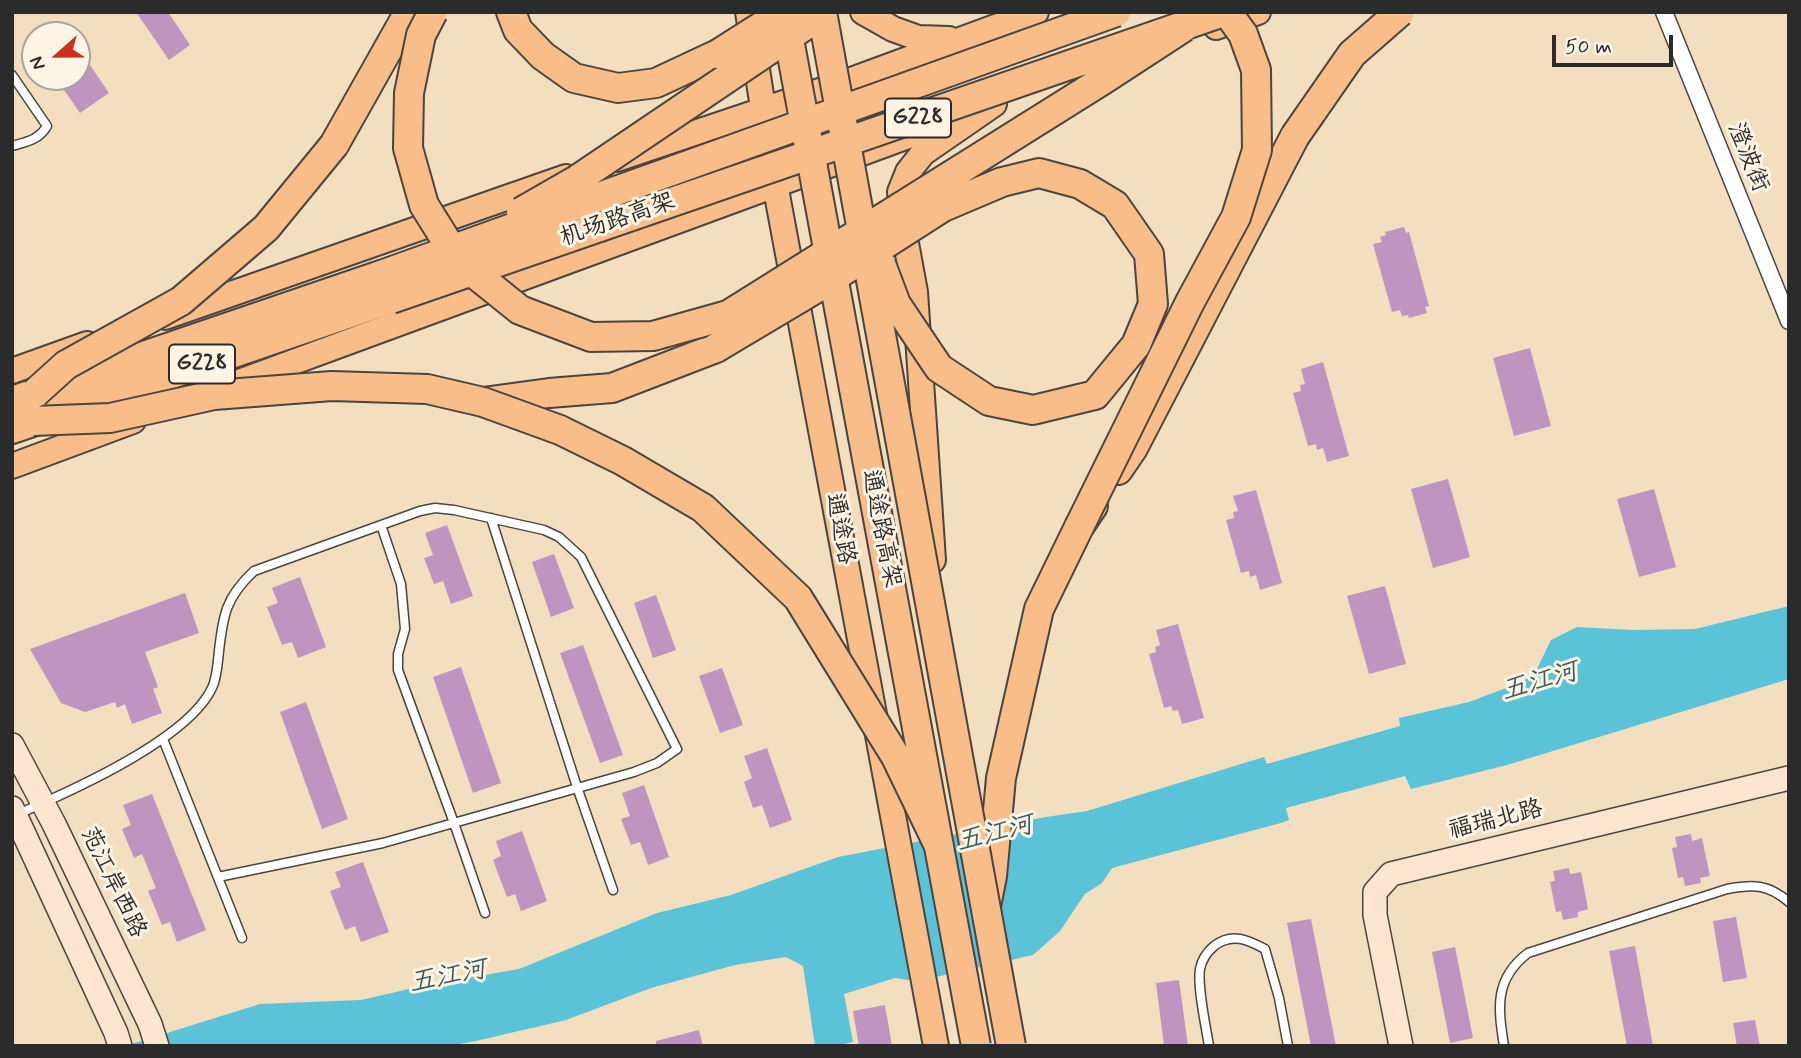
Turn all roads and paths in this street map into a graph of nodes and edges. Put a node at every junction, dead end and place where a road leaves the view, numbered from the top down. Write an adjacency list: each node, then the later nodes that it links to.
1 (409, 12): 28 (highway, bridge)
2 (433, 12): 15 (highway, bridge)
3 (511, 12): 5 (highway, bridge)
4 (748, 12): 20 (main road, 通途路)
5 (784, 12): 43 (highway, 通途路高架, bridge)
6 (824, 12): 24 (highway, 通途路高架, bridge); 25 (highway, bridge)
7 (835, 12): 18 (main road)
8 (863, 12): 16 (main road)
9 (1036, 12): 16 (main road)
10 (1115, 12): 25 (highway, 机场路高架 / G228, bridge)
11 (1225, 12): 15 (highway, 机场路高架 / G228, bridge); 34 (highway, bridge)
12 (1258, 12): 19 (main road)
13 (1399, 12): 34 (highway, bridge)
14 (1664, 12): 26 (street, 澄波街)
15 (1184, 27): 30 (highway, 机场路高架 / G228, bridge)
16 (960, 39): 18 (main road)
17 (12, 75): 21 (lane)
18 (846, 82): 20 (main road); 22 (main road)
19 (994, 104): 22 (main road); 35 (main road)
20 (764, 108): 23 (main road, 通途路); 27 (main road)
21 (12, 146)
22 (858, 154): 23 (main road); 35 (main road)
23 (775, 184): 31 (main road); 52 (main road, 通途路)
24 (854, 189): 29 (highway, bridge); 46 (highway, 通途路高架, bridge)
25 (486, 238): 28 (highway, 机场路高架 / G228, bridge)
26 (1789, 321)
27 (12, 371)
28 (23, 397)
29 (483, 402): 30 (highway, bridge); 43 (highway, bridge)
30 (22, 425)
31 (12, 466)
32 (491, 518): 33 (lane); 39 (lane); 39 (lane)
33 (381, 525): 36 (lane); 42 (lane)
34 (1079, 527): 46 (highway)
35 (934, 581): 46 (main road, bridge)
36 (163, 739): 40 (lane); 44 (lane)
37 (12, 745): 40 (street, 范江岸西路)
38 (1789, 778): 57 (street, 福瑞北路)
39 (577, 787): 42 (lane); 45 (lane)
40 (43, 803): 41 (lane); 51 (street, 范江岸西路)
41 (14, 813): 50 (street)
42 (454, 823): 44 (lane); 48 (lane)
43 (939, 846): 53 (highway, 通途路高架, bridge)
44 (218, 877): 49 (lane)
45 (613, 890)
46 (988, 901): 54 (highway, 通途路高架, bridge)
47 (1789, 902): 58 (lane)
48 (485, 914)
49 (242, 938)
50 (118, 1039)
51 (157, 1046)
52 (936, 1046)
53 (976, 1046)
54 (1012, 1046)
55 (1209, 1046): 56 (lane)
56 (1288, 1046)
57 (1401, 1046)
58 (1504, 1046)

